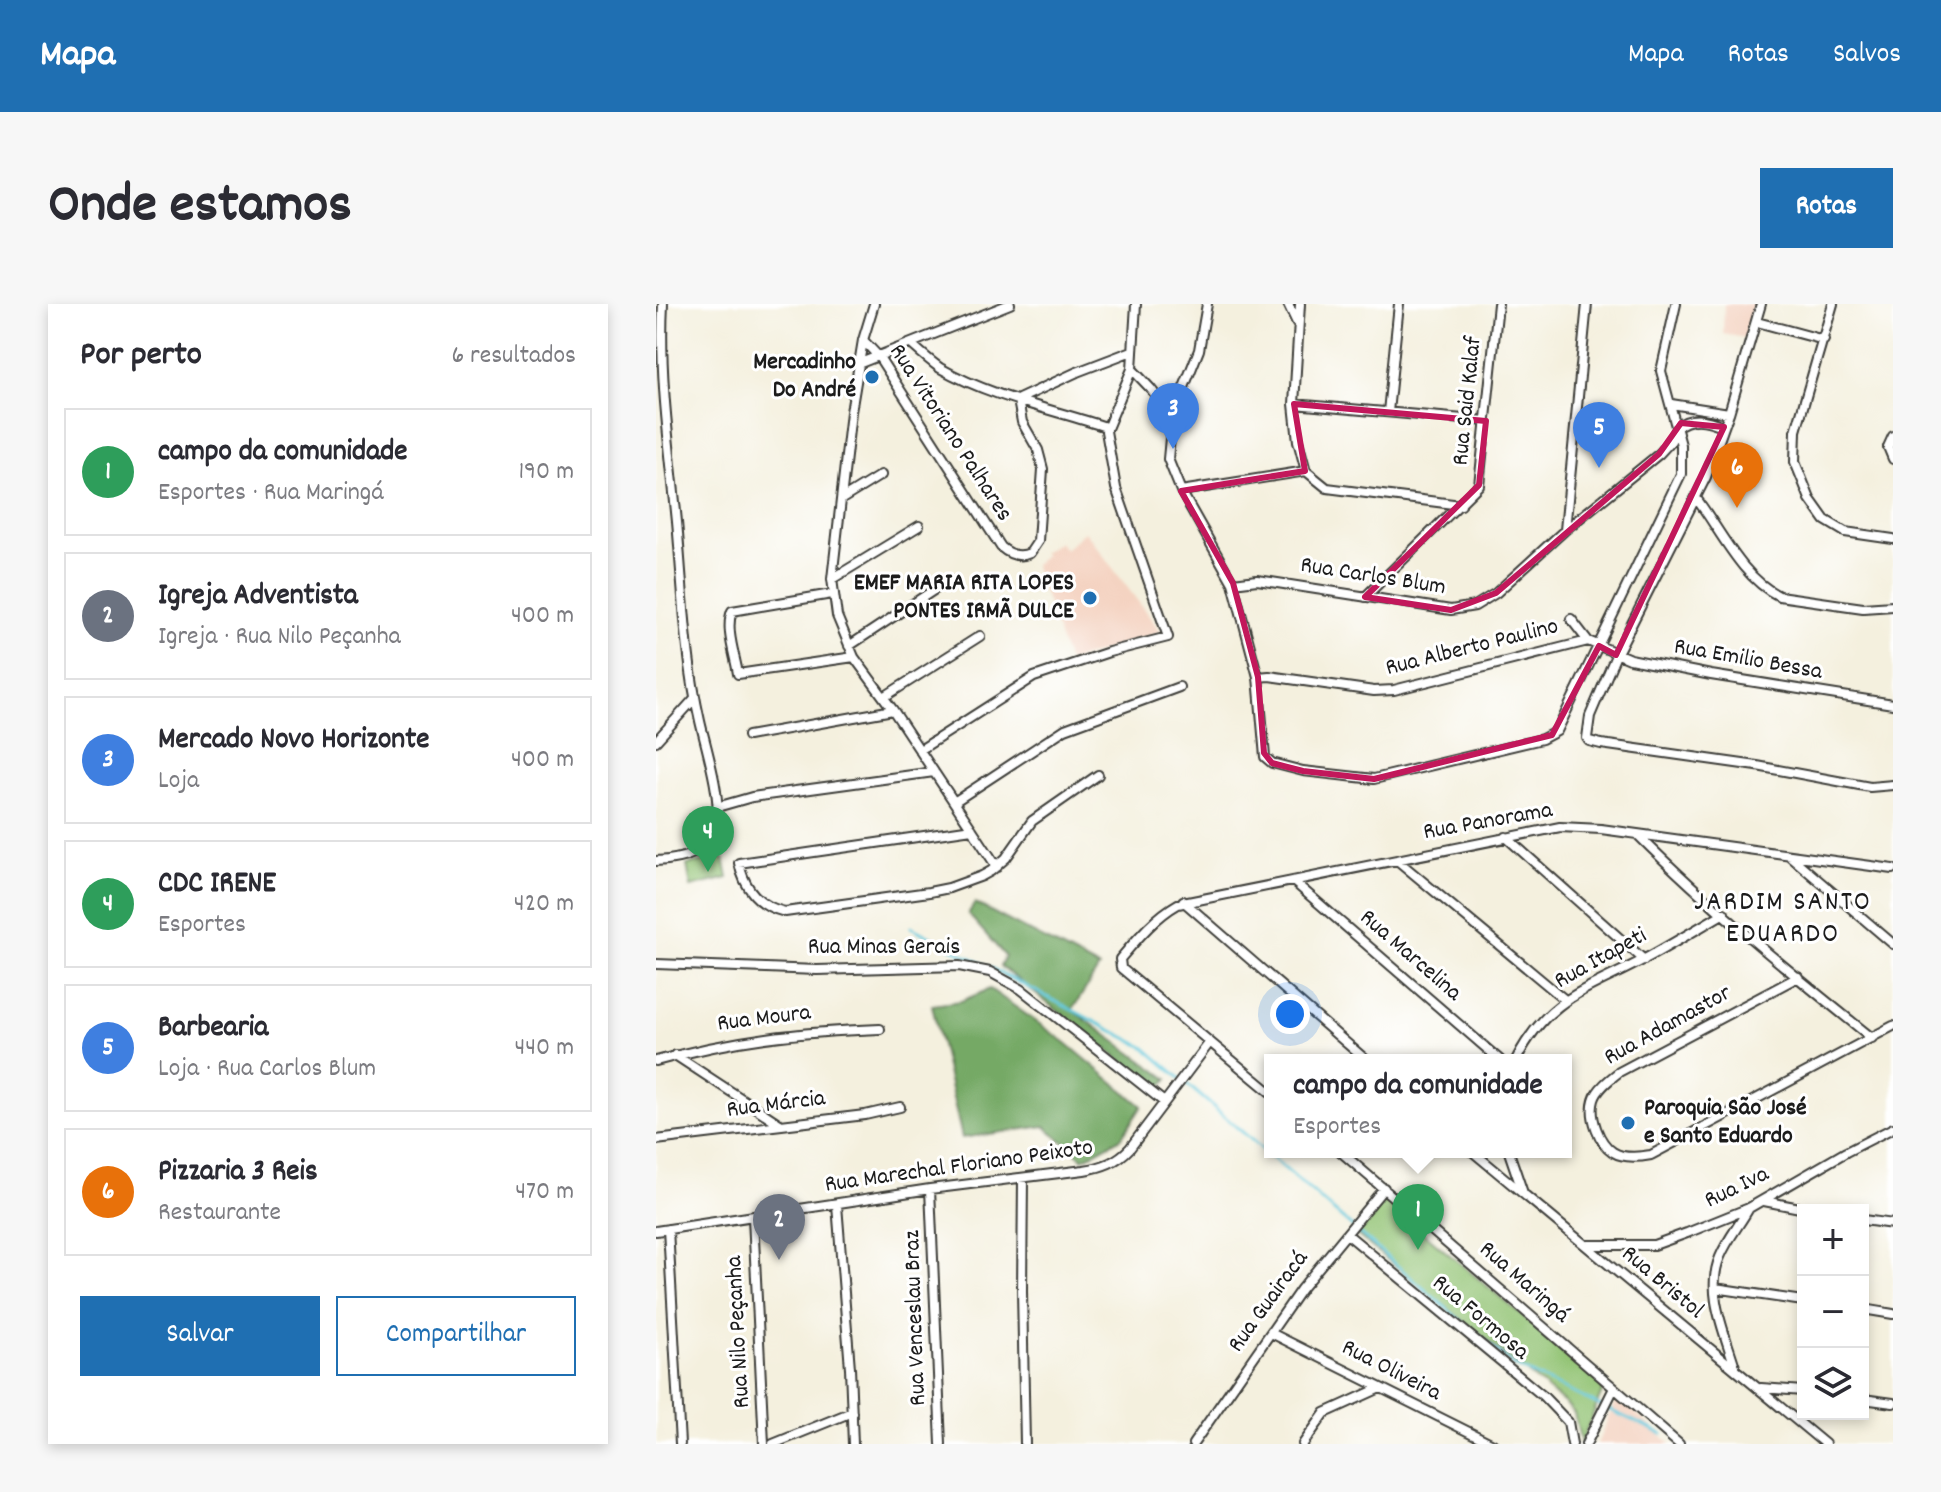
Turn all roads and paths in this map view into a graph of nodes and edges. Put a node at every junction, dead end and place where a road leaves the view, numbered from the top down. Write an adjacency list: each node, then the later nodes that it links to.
1 (663, 304): 60 (street)
2 (874, 304): 16 (street)
3 (1010, 304): 18 (street)
4 (1136, 304): 19 (street)
5 (1207, 304): 28 (street)
6 (1288, 304): 15 (street)
7 (1300, 304): 15 (street)
8 (1399, 304): 26 (street)
9 (1498, 304): 29 (street, Rua Said Kalaf)
10 (1587, 304): 42 (street)
11 (1676, 304): 25 (street)
12 (1761, 304): 14 (street)
13 (1833, 304): 17 (street)
14 (1757, 322): 17 (street); 27 (street)
15 (1297, 323): 24 (street)
16 (863, 340): 20 (street, Rua Vitoriano Palhares); 21 (street)
17 (1824, 340): 43 (street)
18 (911, 344): 20 (street); 23 (street)
19 (1132, 351): 22 (street); 23 (street)
20 (879, 357): 21 (street); 23 (street, Rua Vitoriano Palhares)
21 (858, 364): 39 (street)
22 (1132, 369): 28 (street); 30 (street)
23 (1018, 400): 30 (street)
24 (1294, 404): 26 (street); 35 (street)
25 (1671, 404): 27 (street); 32 (street)
26 (1388, 412): 29 (street)
27 (1729, 413): 31 (street)
28 (1172, 417): 37 (street)
29 (1486, 421): 40 (street, Rua Said Kalaf)
30 (1106, 427): 65 (street)
31 (1724, 427): 32 (street); 38 (street)
32 (1676, 428): 42 (street, Rua Carlos Blum); 54 (street)
33 (1893, 436): 34 (street)
34 (1893, 459)
35 (1306, 471): 37 (street); 40 (street)
36 (881, 475): 39 (street)
37 (1181, 491): 46 (street)
38 (1696, 498): 49 (street); 55 (street)
39 (842, 499): 44 (street)
40 (1461, 505): 48 (street, Rua Said Kalaf)
41 (919, 526): 44 (street)
42 (1565, 530): 48 (street, Rua Carlos Blum)
43 (1893, 539)
44 (832, 579): 47 (street)
45 (949, 580): 53 (street)
46 (1233, 583): 48 (street, Rua Carlos Blum); 57 (street)
47 (832, 594): 53 (street); 56 (street)
48 (1365, 597)
49 (1893, 606)
50 (1571, 619): 52 (street)
51 (980, 636): 59 (street)
52 (1588, 641): 54 (street, Rua Alberto Paulino); 57 (street, Rua Alberto Paulino)
53 (849, 646): 56 (street)
54 (1599, 646): 55 (street, Rua Emilio Bessa); 57 (street)
55 (1616, 655): 61 (street, Rua Emilio Bessa); 68 (street)
56 (854, 657): 59 (street)
57 (1258, 677)
58 (1179, 687): 69 (street)
59 (884, 697): 62 (street)
60 (695, 698): 64 (street); 70 (street)
61 (1893, 704)
62 (893, 710): 63 (street); 65 (street)
63 (748, 736)
64 (656, 741)
65 (920, 750): 66 (street)
66 (934, 772): 69 (street); 70 (street)
67 (1098, 775): 77 (street)
68 (1893, 785)
69 (954, 802): 71 (street)
70 (717, 807): 76 (street)
71 (972, 829): 77 (street); 77 (street)
72 (1637, 835): 73 (street, Rua Panorama); 74 (street, Rua Panorama); 81 (street)
73 (1506, 837): 75 (street, Rua Panorama); 83 (street)
74 (1790, 855): 78 (street, Rua Panorama); 82 (street)
75 (1397, 860): 79 (street, Rua Panorama); 86 (street)
76 (656, 861)
77 (997, 867)
78 (1893, 869)
79 (1293, 881): 80 (street, Rua Panorama); 92 (street, Rua Marcelina)
80 (1183, 901): 90 (street, Rua Panorama); 91 (street)
81 (1724, 913): 83 (street, Rua Itapeti); 85 (street)
82 (1893, 944)
83 (1644, 960): 86 (street, Rua Itapeti)
84 (656, 964): 97 (street, Rua Minas Gerais)
85 (1798, 977): 89 (street); 89 (street, Rua Adamastor)
86 (1564, 999): 93 (street, Rua Itapeti)
87 (1893, 1026): 89 (street, Rua Adamastor)
88 (880, 1029): 94 (street, Rua Moura)
89 (1872, 1038)
90 (1210, 1042): 96 (street); 97 (street, Rua Marechal Floriano Peixoto)
91 (1359, 1054)
92 (1493, 1054)
93 (1519, 1054)
94 (675, 1055): 95 (street, Rua Moura); 99 (street)
95 (656, 1061)
96 (1264, 1087)
97 (1164, 1102): 105 (street, Rua Marechal Floriano Peixoto)
98 (900, 1107): 99 (street, Rua Márcia)
99 (780, 1124): 101 (street, Rua Márcia)
100 (1891, 1130): 109 (street, Rua Iva)
101 (656, 1140)
102 (1348, 1158): 106 (street, Rua Maringá)
103 (1480, 1158): 108 (street, Rua Bristol)
104 (1511, 1158): 108 (street)
105 (1023, 1178): 107 (street, Rua Marechal Floriano Peixoto); 138 (street)
106 (1384, 1188): 118 (street, Rua Guairacá); 127 (street, Rua Maringá)
107 (930, 1189): 110 (street, Rua Marechal Floriano Peixoto); 137 (street, Rua Venceslau Braz)
108 (1524, 1195): 119 (street, Rua Bristol)
109 (1763, 1201): 111 (street, Rua Iva); 112 (street)
110 (837, 1205): 113 (street, Rua Marechal Floriano Peixoto); 132 (street)
111 (1749, 1208): 119 (street, Rua Iva); 120 (street)
112 (1797, 1208)
113 (753, 1217): 116 (street, Rua Marechal Floriano Peixoto); 134 (street, Rua Nilo Peçanha)
114 (1869, 1221): 115 (street)
115 (1893, 1224)
116 (668, 1229): 117 (street, Rua Marechal Floriano Peixoto); 133 (street)
117 (656, 1231)
118 (1347, 1234): 124 (street, Rua Guairacá); 142 (street, Rua Formosa)
119 (1587, 1245): 125 (street, Rua Bristol)
120 (1715, 1288): 121 (street); 125 (street)
121 (1797, 1300)
122 (1869, 1310): 123 (street)
123 (1893, 1314)
124 (1271, 1333): 126 (street, Rua Oliveira); 139 (street, Rua Guairacá)
125 (1735, 1368): 128 (street, Rua Bristol)
126 (1380, 1388): 140 (street); 141 (street, Rua Oliveira)
127 (1614, 1388): 143 (street); 144 (street, Rua Maringá)
128 (1761, 1388): 129 (street); 145 (street, Rua Bristol)
129 (1797, 1391)
130 (1869, 1400): 131 (street)
131 (1893, 1403)
132 (852, 1412): 135 (street); 136 (street)
133 (680, 1444)
134 (764, 1444)
135 (773, 1444)
136 (853, 1444)
137 (941, 1444)
138 (1025, 1444)
139 (1193, 1444)
140 (1303, 1444)
141 (1493, 1444)
142 (1572, 1444)
143 (1586, 1444)
144 (1679, 1444)
145 (1825, 1444)

